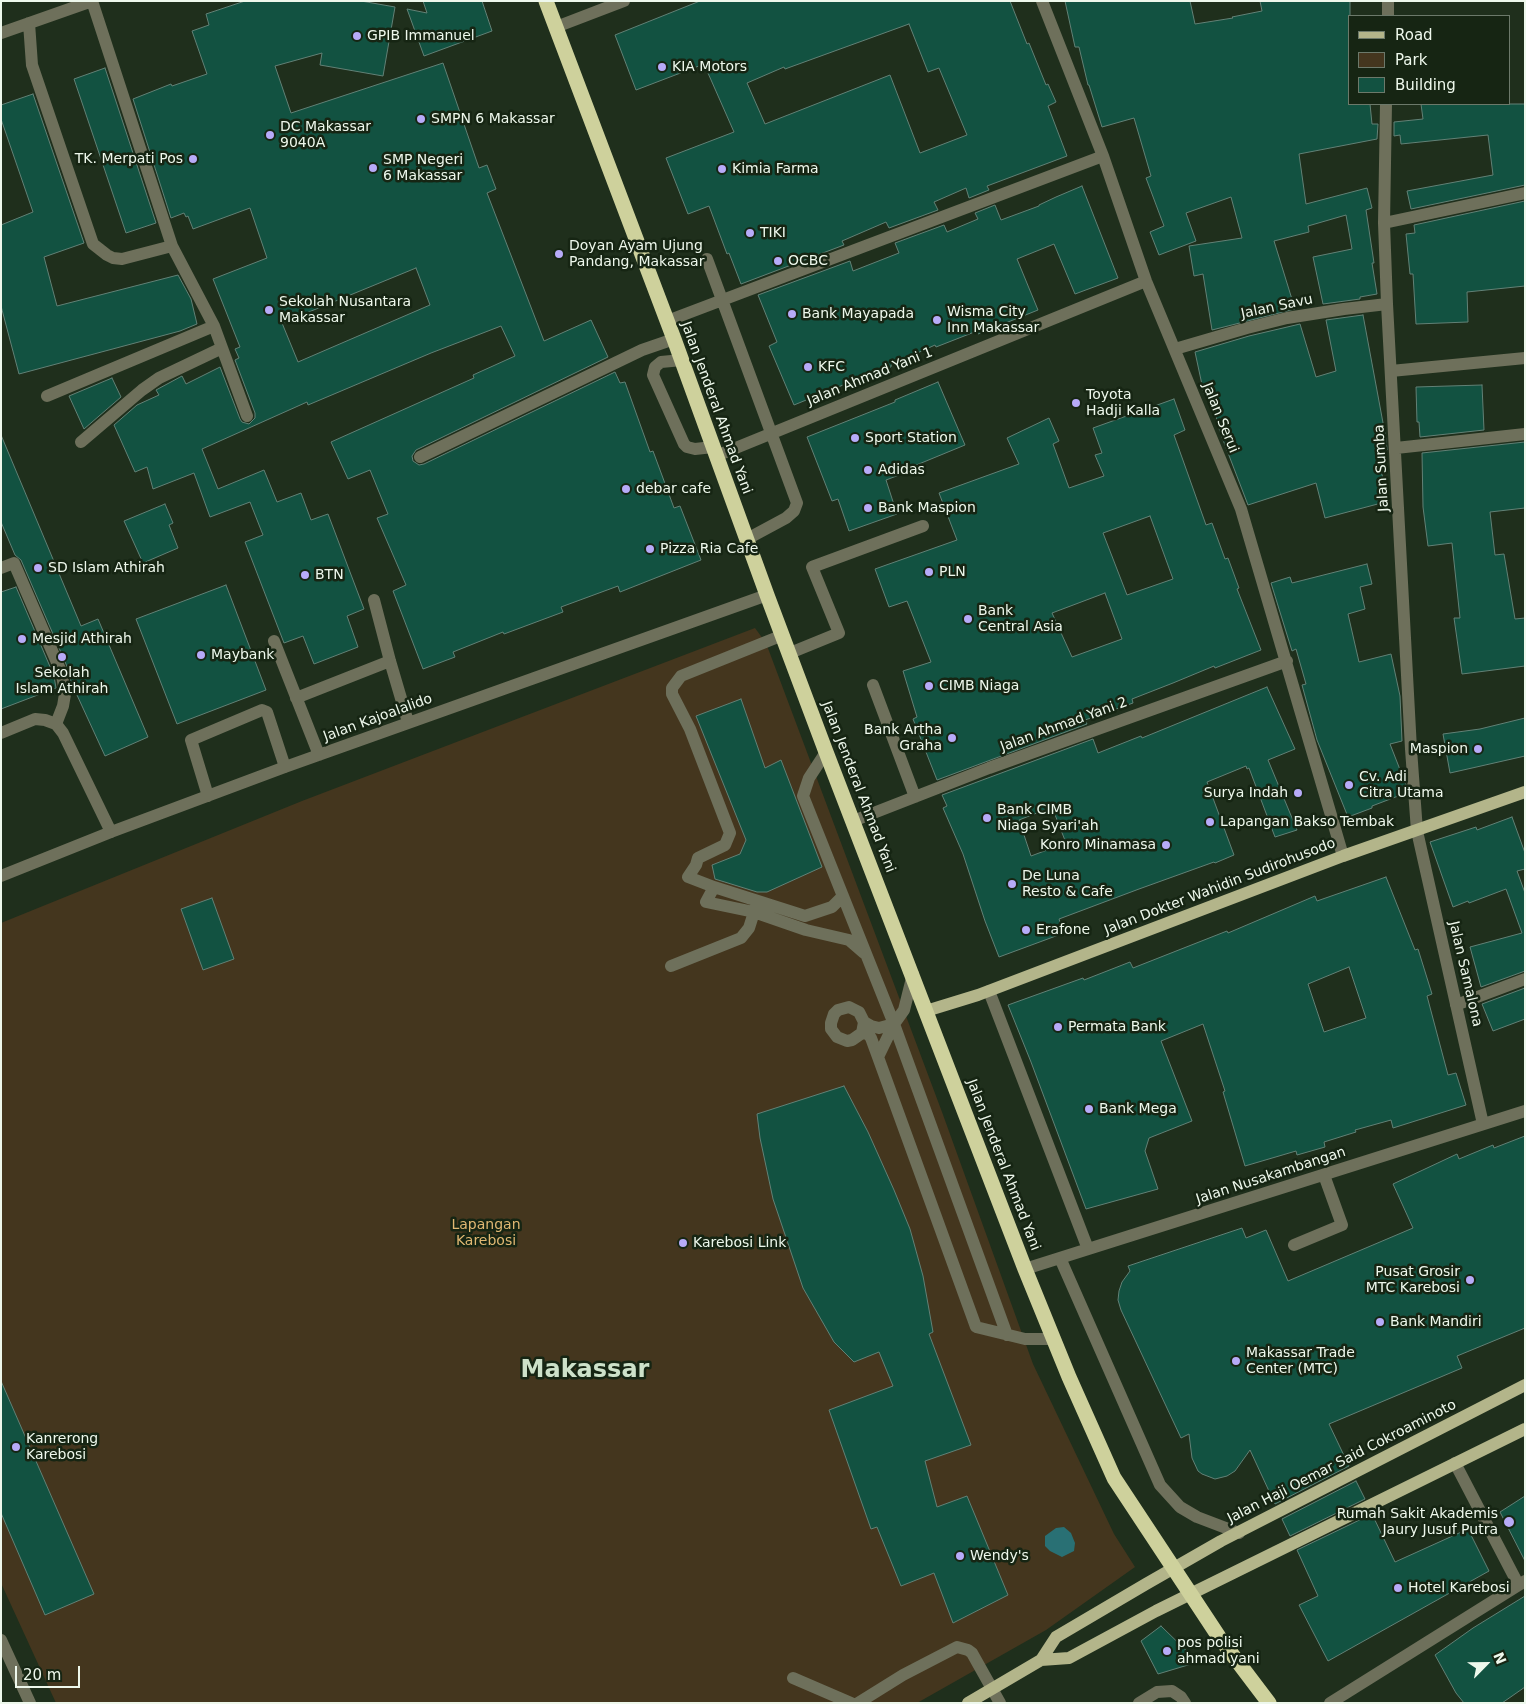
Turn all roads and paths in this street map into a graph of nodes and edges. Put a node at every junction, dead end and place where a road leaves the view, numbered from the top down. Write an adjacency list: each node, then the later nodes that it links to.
1 (92, 1): 7 (street); 14 (street)
2 (546, 1): 8 (highway, Jalan Jenderal Ahmad Yani)
3 (624, 1): 8 (street)
4 (1042, 1): 11 (street, Jalan Serui)
5 (1388, 1): 6 (street)
6 (1388, 15)
7 (29, 23): 9 (street); 14 (street)
8 (556, 27): 19 (highway, Jalan Jenderal Ahmad Yani)
9 (1, 33)
10 (1386, 105): 13 (street, Jalan Sumba)
11 (1103, 156): 16 (street, Jalan Serui); 17 (street)
12 (1525, 193): 13 (street)
13 (1384, 223): 18 (street, Jalan Sumba)
14 (172, 246): 20 (street)
15 (706, 259): 17 (street)
16 (1146, 280): 23 (street, Jalan Serui); 29 (street, Jalan Ahmad Yani 1)
17 (721, 300): 19 (street); 29 (street)
18 (1388, 304): 23 (street, Jalan Savu); 26 (street, Jalan Sumba)
19 (667, 321): 21 (highway, Jalan Jenderal Ahmad Yani)
20 (214, 326): 22 (street); 27 (street)
21 (674, 339): 25 (highway, Jalan Jenderal Ahmad Yani); 34 (street)
22 (222, 348): 28 (street); 31 (street)
23 (1175, 349): 44 (street, Jalan Serui)
24 (1525, 358): 26 (street)
25 (682, 360): 33 (highway, Jalan Jenderal Ahmad Yani); 33 (street)
26 (1392, 371): 32 (street, Jalan Sumba)
27 (47, 396)
28 (247, 416)
29 (771, 434): 33 (street, Jalan Ahmad Yani 1); 36 (street)
30 (1525, 434): 32 (street)
31 (81, 442)
32 (1396, 448): 57 (street, Jalan Sumba)
33 (715, 451): 36 (highway, Jalan Jenderal Ahmad Yani)
34 (420, 457)
35 (923, 526): 42 (street)
36 (747, 539): 38 (highway, Jalan Jenderal Ahmad Yani)
37 (1, 568): 48 (street)
38 (767, 595): 40 (highway, Jalan Jenderal Ahmad Yani); 47 (street, Jalan Kajoalalido)
39 (374, 600): 43 (street)
40 (783, 635): 42 (highway, Jalan Jenderal Ahmad Yani); 62 (street)
41 (274, 640): 46 (street)
42 (790, 654): 50 (highway, Jalan Jenderal Ahmad Yani)
43 (390, 661): 46 (street); 47 (street)
44 (1287, 661): 55 (street, Jalan Ahmad Yani 2); 59 (street, Jalan Serui)
45 (873, 685): 55 (street)
46 (296, 698): 51 (street)
47 (408, 722): 51 (street, Jalan Kajoalalido)
48 (56, 724): 49 (street); 58 (street)
49 (1, 733)
50 (826, 752): 56 (highway, Jalan Jenderal Ahmad Yani); 61 (street)
51 (319, 755): 52 (street, Jalan Kajoalalido)
52 (285, 767): 54 (street, Jalan Kajoalalido); 54 (street)
53 (1525, 792): 57 (main road, Jalan Dokter Wahidin Sudirohusodo)
54 (208, 796): 58 (street, Jalan Kajoalalido)
55 (914, 797): 56 (street, Jalan Ahmad Yani 2)
56 (853, 821): 65 (highway, Jalan Jenderal Ahmad Yani)
57 (1417, 831): 59 (main road, Jalan Dokter Wahidin Sudirohusodo); 68 (street, Jalan Samalona)
58 (111, 832): 60 (street, Jalan Kajoalalido)
59 (1343, 856): 67 (main road, Jalan Dokter Wahidin Sudirohusodo)
60 (1, 876)
61 (843, 896): 62 (street); 63 (street)
62 (756, 907): 63 (street); 64 (street)
63 (866, 954): 70 (street)
64 (671, 966)
65 (913, 974): 69 (highway, Jalan Jenderal Ahmad Yani); 70 (street)
66 (1525, 980): 68 (street)
67 (989, 991): 69 (main road, Jalan Dokter Wahidin Sudirohusodo); 76 (street)
68 (1456, 1005): 73 (street, Jalan Samalona)
69 (926, 1011): 78 (highway, Jalan Jenderal Ahmad Yani)
70 (894, 1024): 71 (street); 71 (street); 79 (street)
71 (878, 1057): 79 (street)
72 (1525, 1111): 73 (street, Jalan Nusakambangan)
73 (1482, 1124): 74 (street, Jalan Nusakambangan)
74 (1324, 1175): 75 (street); 76 (street, Jalan Nusakambangan)
75 (1294, 1245)
76 (1088, 1250): 77 (street, Jalan Nusakambangan)
77 (1060, 1258): 78 (street, Jalan Nusakambangan); 84 (street)
78 (1025, 1269): 80 (highway, Jalan Jenderal Ahmad Yani)
79 (1007, 1335): 80 (street)
80 (1053, 1339): 85 (highway, Jalan Jenderal Ahmad Yani)
81 (1525, 1384): 84 (main road, Jalan Haji Oemar Said Cokroaminoto)
82 (1525, 1429): 83 (main road)
83 (1455, 1464): 86 (street); 87 (main road)
84 (1238, 1532): 85 (main road, Jalan Haji Oemar Said Cokroaminoto)
85 (1173, 1568): 87 (highway, Jalan Jenderal Ahmad Yani); 90 (main road, Jalan Haji Oemar Said Cokroaminoto)
86 (1521, 1583): 101 (street)
87 (1191, 1593): 90 (main road); 100 (highway, Jalan Jenderal Ahmad Yani)
88 (1, 1640): 89 (street)
89 (6, 1660): 93 (street)
90 (1041, 1660): 92 (main road)
91 (793, 1678): 94 (street)
92 (992, 1689): 95 (street); 96 (main road); 97 (street)
93 (30, 1703)
94 (851, 1703)
95 (858, 1703)
96 (968, 1703)
97 (1000, 1703)
98 (1139, 1703): 99 (street)
99 (1185, 1703)
100 (1269, 1703)
101 (1330, 1703)

